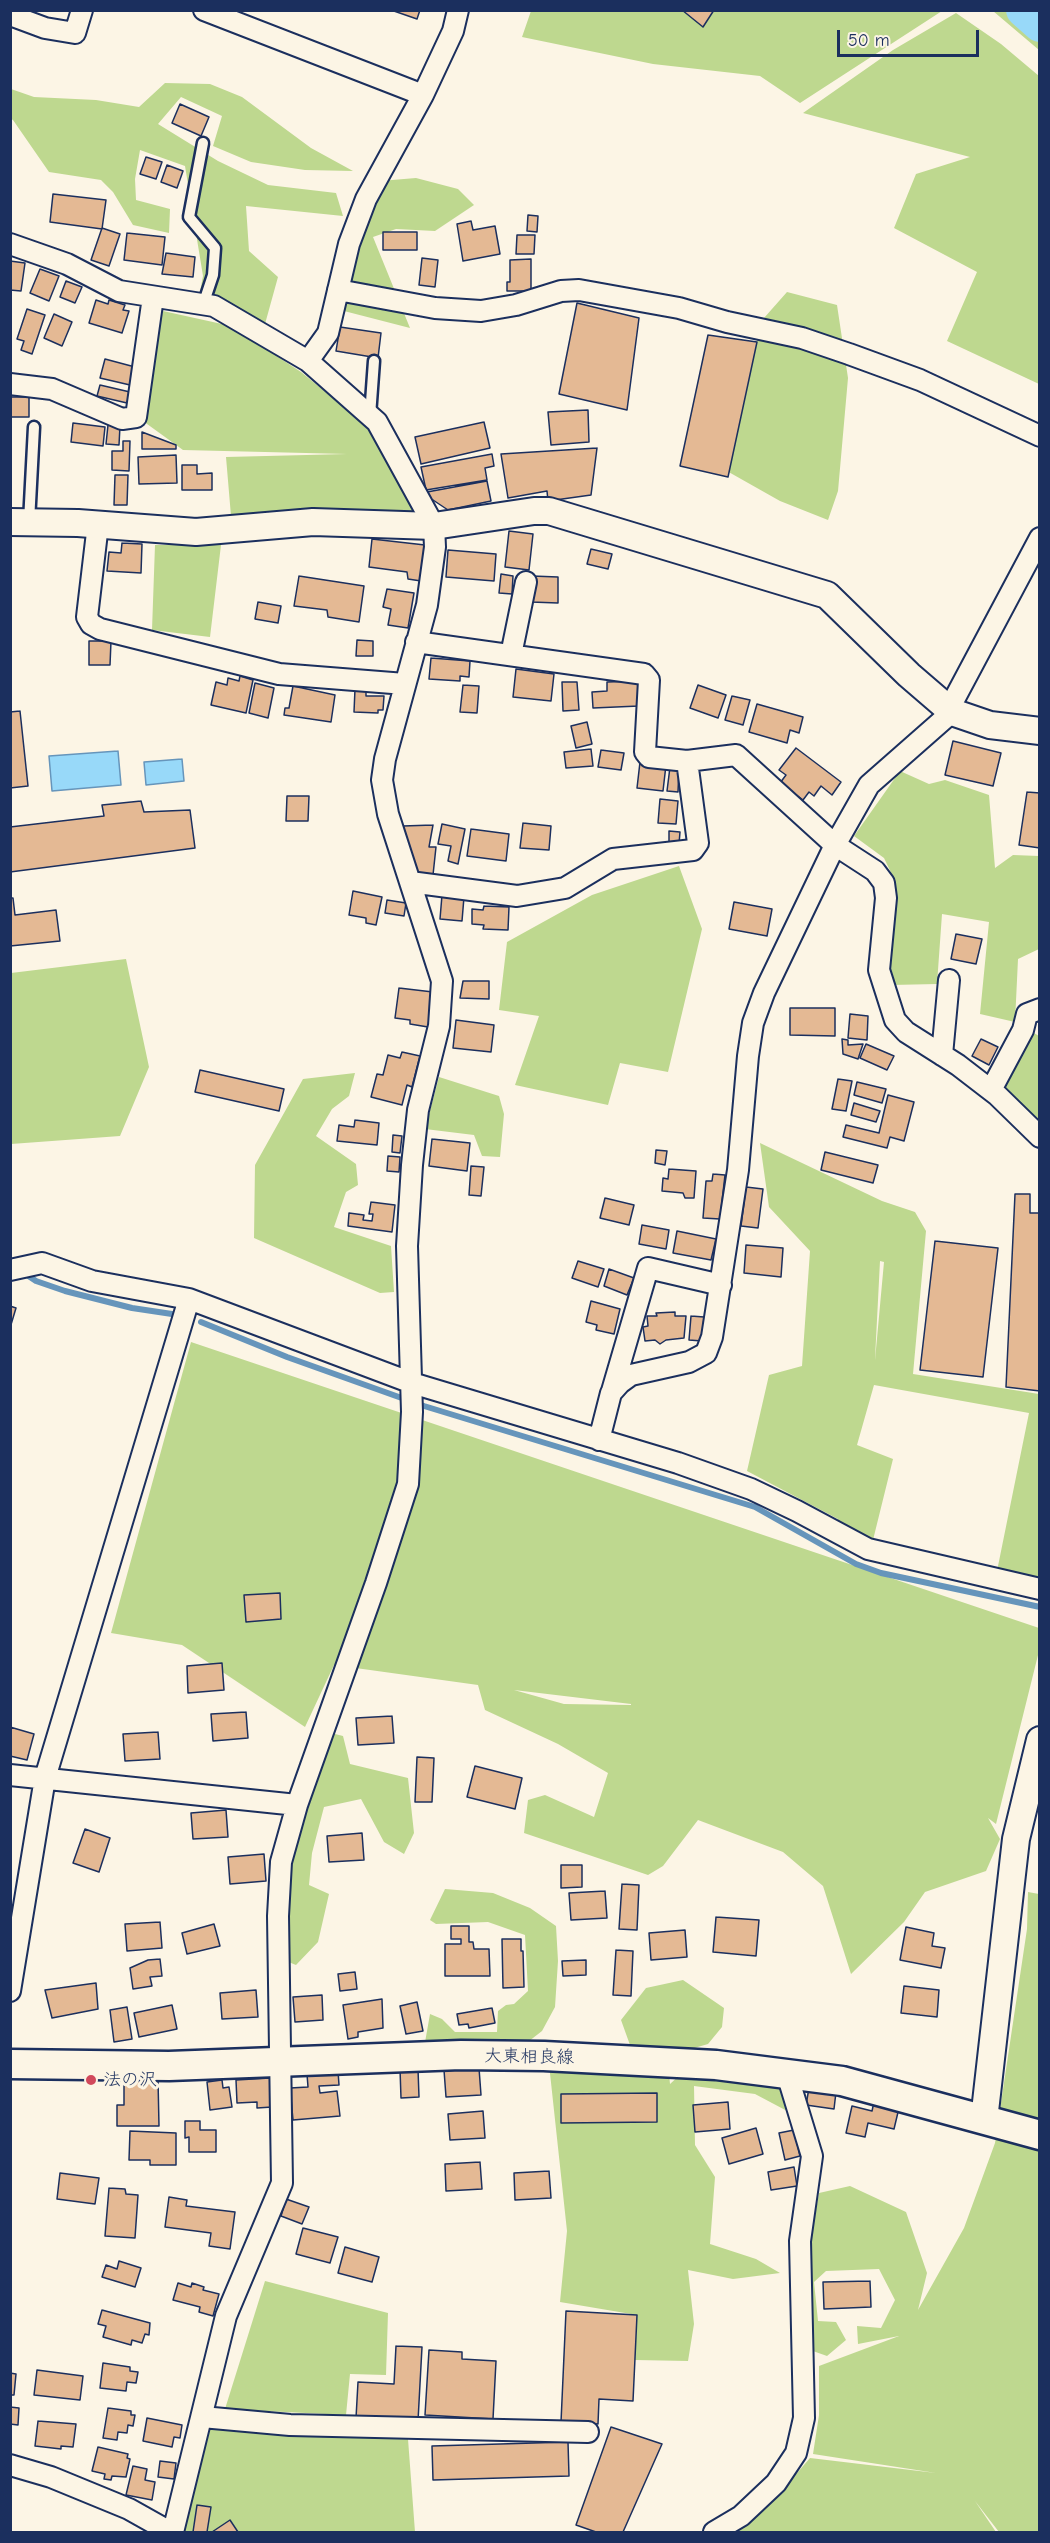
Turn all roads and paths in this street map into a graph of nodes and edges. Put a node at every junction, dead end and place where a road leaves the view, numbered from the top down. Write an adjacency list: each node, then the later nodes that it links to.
1 (82, 10): 4 (street)
2 (204, 10): 5 (street)
3 (458, 10): 5 (street)
4 (10, 15)
5 (423, 95): 8 (street)
6 (203, 143): 10 (lane)
7 (10, 244): 9 (street)
8 (338, 290): 11 (street); 16 (street)
9 (153, 297): 10 (street); 13 (street)
10 (203, 305): 11 (street)
11 (308, 361): 14 (street)
12 (374, 361): 14 (lane)
13 (10, 384)
14 (370, 416): 19 (street)
15 (34, 426): 17 (lane)
16 (1040, 436)
17 (20, 522): 18 (street)
18 (98, 524): 19 (street); 24 (street)
19 (434, 526): 22 (street); 25 (street)
20 (1040, 538): 25 (street)
21 (526, 582): 23 (street)
22 (416, 642): 23 (street); 24 (street)
23 (511, 655): 27 (street)
24 (405, 684): 29 (street)
25 (950, 710): 26 (street); 28 (street)
26 (1040, 731)
27 (687, 761): 28 (street); 29 (street)
28 (835, 845): 32 (street); 36 (street)
29 (410, 882): 39 (street)
30 (949, 980): 32 (street)
31 (1040, 1010): 33 (street)
32 (942, 1055): 33 (street)
33 (991, 1090): 34 (street)
34 (1040, 1137)
35 (20, 1268): 37 (street)
36 (721, 1286): 38 (street); 38 (street)
37 (189, 1299): 39 (street); 44 (street)
38 (611, 1393): 40 (street)
39 (412, 1397): 40 (street); 45 (street)
40 (599, 1440): 41 (street)
41 (1040, 1588)
42 (1040, 1740): 50 (street)
43 (10, 1775): 44 (street)
44 (45, 1778): 45 (street); 46 (street)
45 (297, 1805): 47 (street)
46 (10, 1991)
47 (278, 2061): 48 (main road, 大東相良線); 49 (main road, 大東相良線); 52 (street)
48 (10, 2064)
49 (788, 2074): 50 (main road, 大東相良線); 56 (street)
50 (984, 2120): 51 (main road, 大東相良線)
51 (1040, 2135)
52 (202, 2417): 53 (street); 55 (street)
53 (588, 2432)
54 (10, 2465): 55 (street)
55 (172, 2532)
56 (714, 2532)

